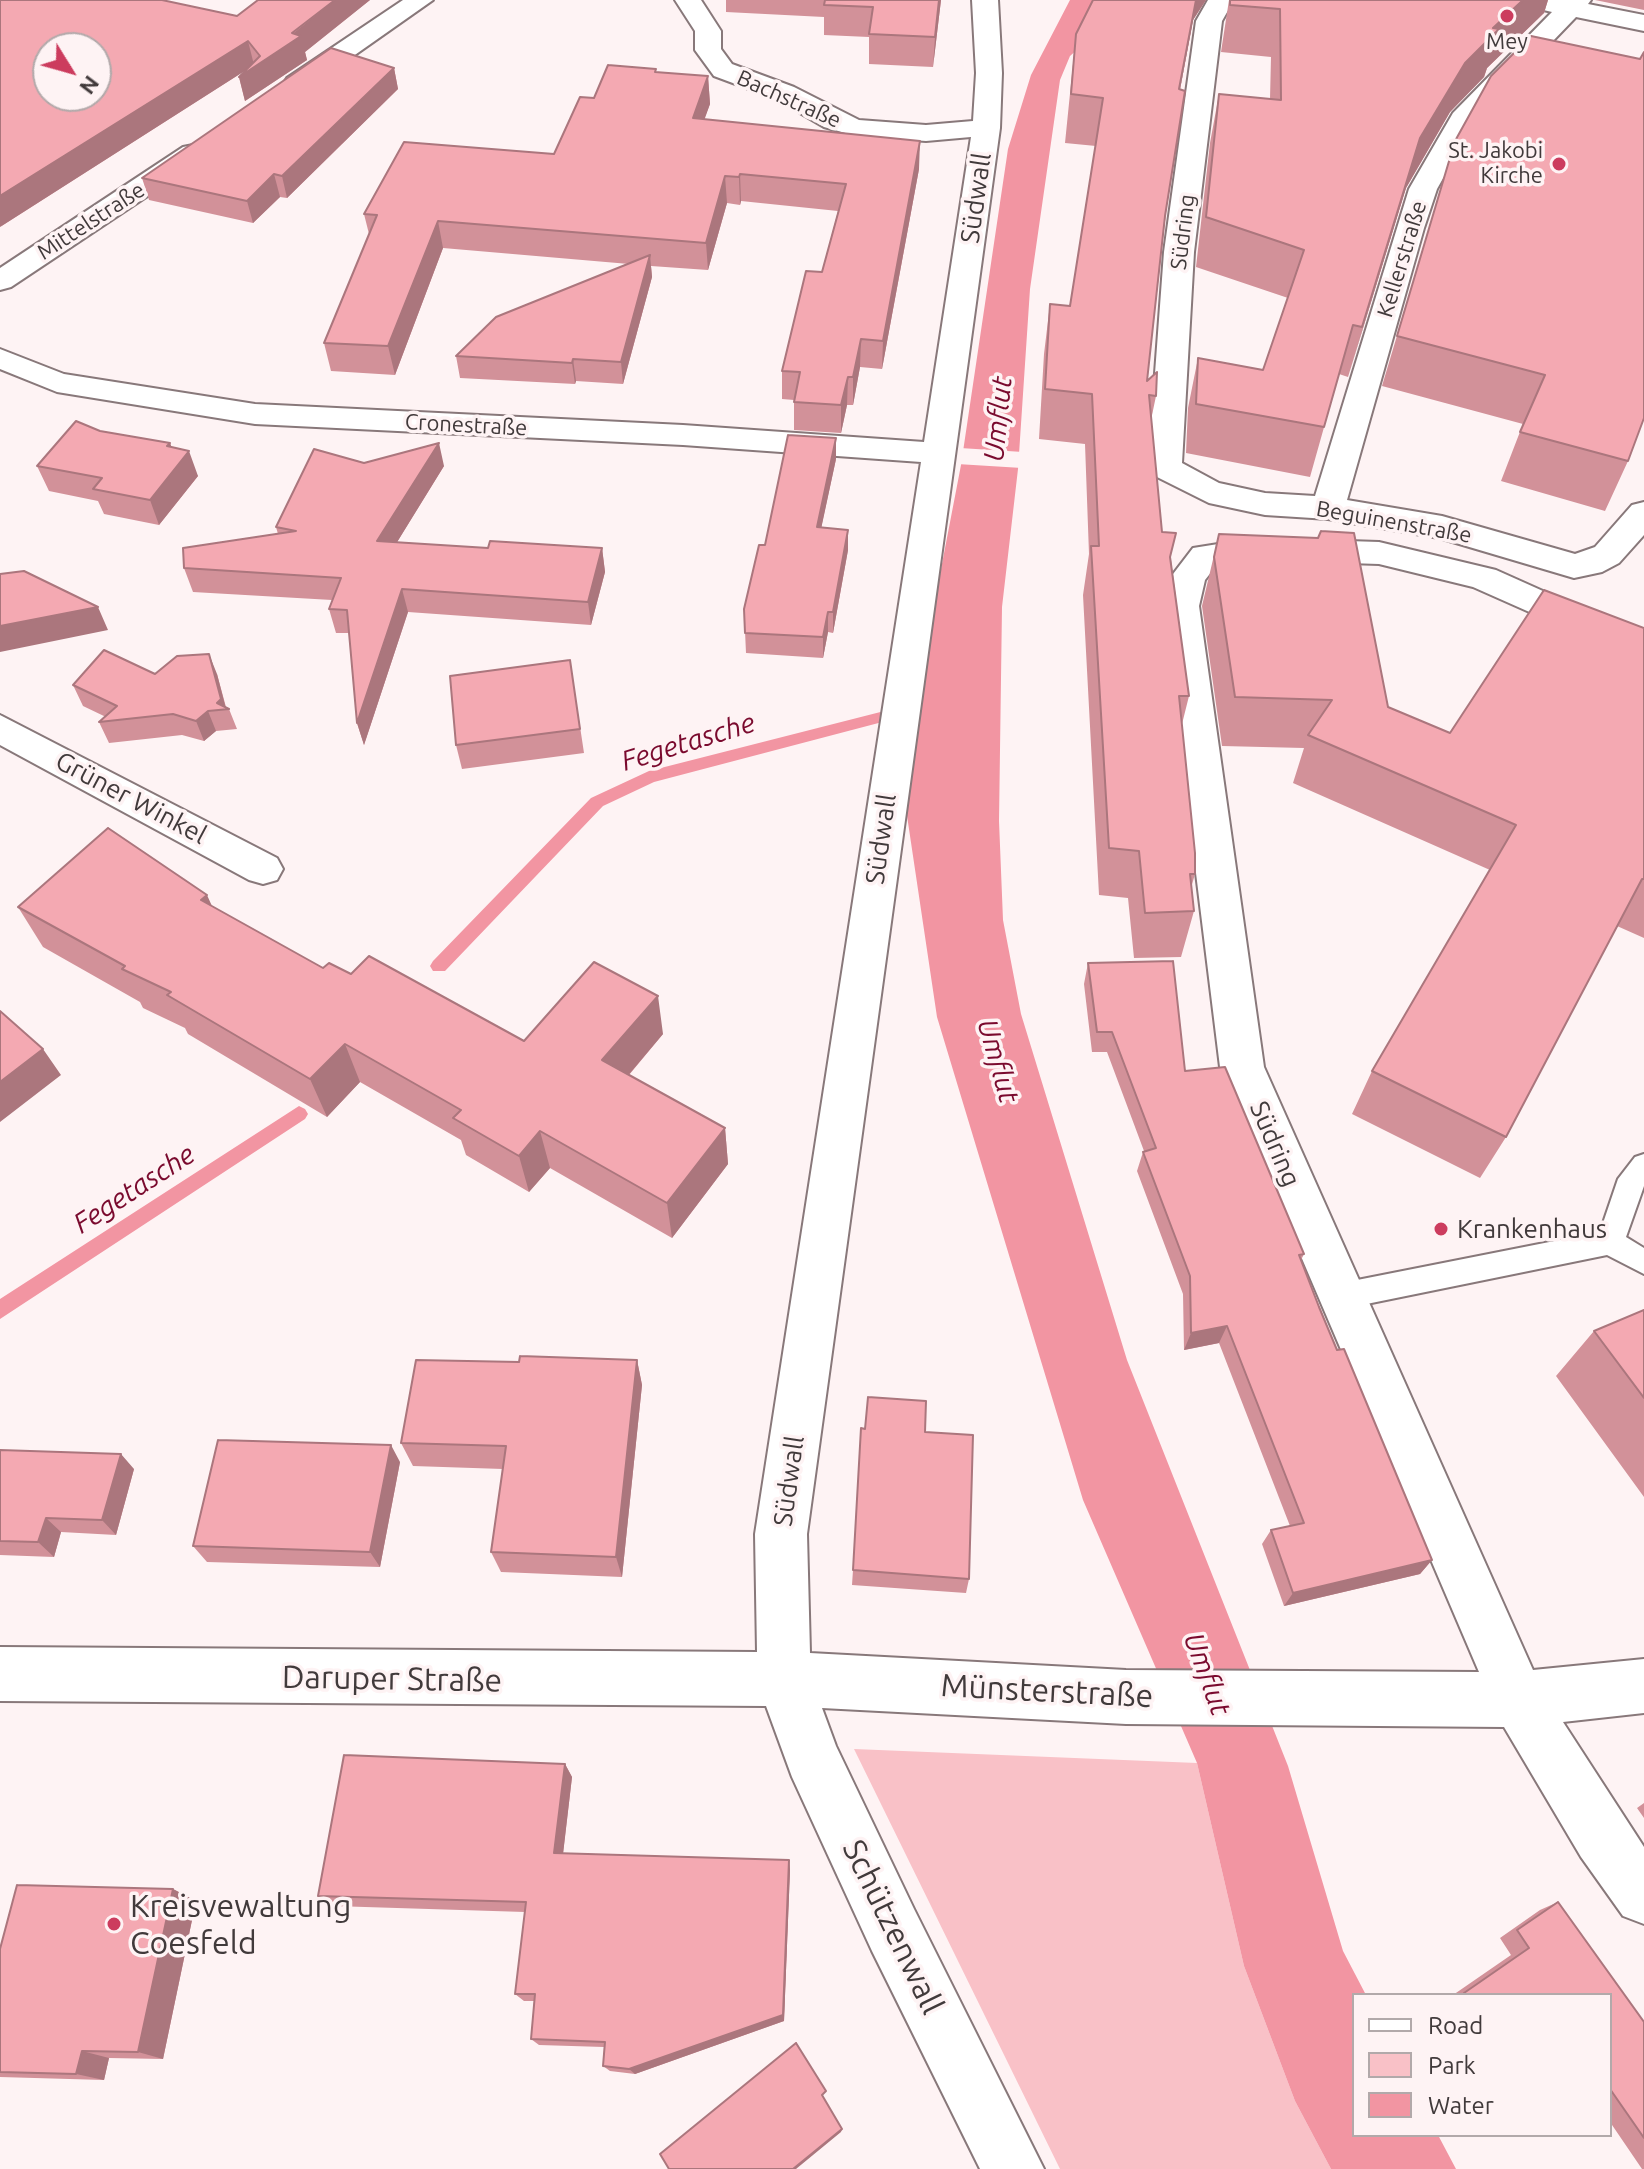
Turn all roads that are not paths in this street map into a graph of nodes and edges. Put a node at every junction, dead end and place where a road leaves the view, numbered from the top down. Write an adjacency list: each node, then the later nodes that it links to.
1 (420, 0): 8 (street)
2 (688, 0): 9 (street, Bachstraße)
3 (985, 0): 9 (street, Südwall)
4 (1221, 0): 14 (street, Südring)
5 (1531, 0): 6 (street)
6 (1574, 4): 7 (street); 15 (street, Kellerstraße)
7 (1644, 23)
8 (268, 103)
9 (986, 128): 13 (street, Südwall)
10 (219, 136): 11 (street, Mittelstraße)
11 (0, 281)
12 (0, 358): 13 (street, Cronestraße)
13 (940, 453): 26 (street, Südwall)
14 (1165, 468): 15 (street, Beguinenstraße)
15 (1328, 508): 16 (street, Beguinenstraße)
16 (1644, 513)
17 (1205, 556): 18 (street, Beguinenstraße); 24 (street, Südring)
18 (1623, 642)
19 (0, 728): 20 (street, Grüner Winkel)
20 (263, 869)
21 (1644, 1165): 22 (lane)
22 (1610, 1242): 23 (lane); 24 (lane)
23 (1644, 1262)
24 (1342, 1296): 28 (street, Südring)
25 (0, 1674): 26 (street, Daruper Straße)
26 (784, 1679): 28 (street, Münsterstraße); 30 (street, Schützenwall)
27 (1644, 1686): 28 (street, Münsterstraße)
28 (1518, 1699): 29 (street, Südring)
29 (1644, 1895)
30 (1013, 2169)

